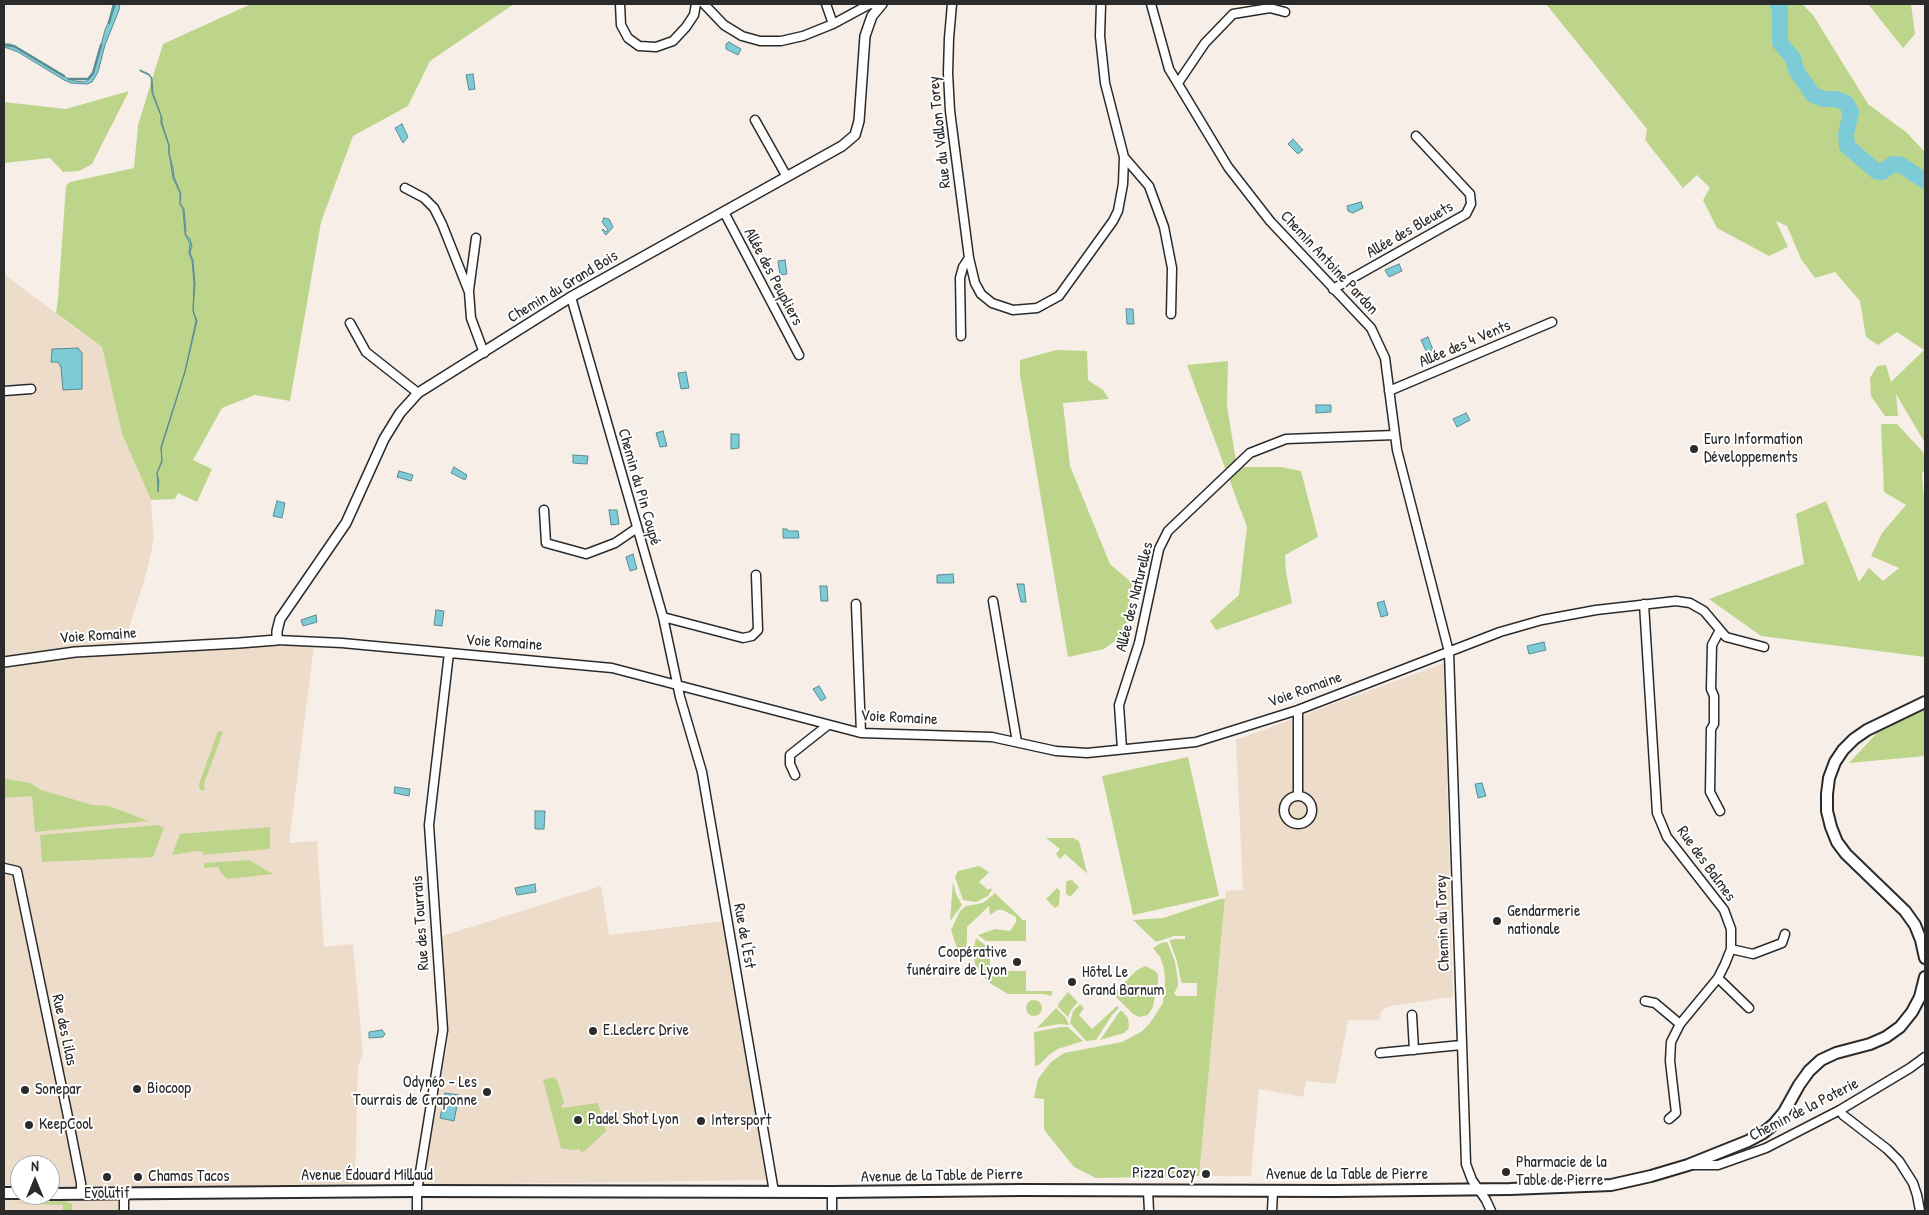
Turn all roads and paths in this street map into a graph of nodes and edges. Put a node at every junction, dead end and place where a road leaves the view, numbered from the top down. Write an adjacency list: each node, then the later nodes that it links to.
1 (620, 4): 2 (street)
2 (696, 4)
3 (704, 4): 10 (street)
4 (826, 4): 10 (street)
5 (952, 4): 19 (street, Rue du Vallon Torey)
6 (1101, 4): 14 (street, Rue du Vallon Torey)
7 (1151, 4): 11 (street, Chemin Antoine Pardon)
8 (881, 5): 10 (street); 15 (street, Chemin du Grand Bois)
9 (1285, 12): 11 (street)
10 (833, 24)
11 (1178, 84): 20 (street, Chemin Antoine Pardon)
12 (755, 120): 15 (street)
13 (1416, 136): 20 (street, Allée des Bleuets)
14 (1124, 157): 19 (street, Rue du Vallon Torey); 23 (street, Rue du Vallon Torey)
15 (787, 177): 17 (street, Chemin du Grand Bois)
16 (405, 188): 21 (street)
17 (724, 212): 22 (street, Chemin du Grand Bois); 28 (street, Allée des Peupliers)
18 (476, 238): 21 (street)
19 (969, 258): 26 (street, Rue du Vallon Torey)
20 (1333, 289): 31 (street, Chemin Antoine Pardon)
21 (469, 292): 27 (street)
22 (571, 297): 27 (street, Chemin du Grand Bois); 35 (street, Chemin du Pin Coupé)
23 (1171, 314)
24 (1552, 322): 31 (street, Allée des 4 Vents)
25 (350, 323): 32 (street)
26 (960, 336)
27 (484, 353): 32 (street, Chemin du Grand Bois)
28 (799, 355)
29 (31, 389): 30 (street)
30 (4, 391)
31 (1389, 391): 33 (street, Chemin Antoine Pardon)
32 (418, 393): 42 (street, Chemin du Grand Bois)
33 (1395, 435): 44 (street, Chemin Antoine Pardon); 53 (street, Allée des Naturelles)
34 (544, 510): 35 (street)
35 (637, 528): 40 (street, Chemin du Pin Coupé)
36 (756, 575): 40 (street)
37 (993, 601): 52 (street)
38 (856, 604): 51 (street)
39 (1644, 604): 41 (street, Voie Romaine); 44 (street, Voie Romaine); 59 (street, Rue des Balmes)
40 (663, 617): 47 (street, Chemin du Pin Coupé)
41 (1720, 630): 43 (street, Voie Romaine); 56 (street)
42 (277, 640): 45 (street, Voie Romaine); 46 (street, Voie Romaine)
43 (1764, 646)
44 (1449, 652): 49 (street, Voie Romaine); 67 (street, Chemin du Torey)
45 (449, 654): 47 (street, Voie Romaine); 75 (street, Rue des Tourrais)
46 (4, 662)
47 (678, 686): 50 (street, Voie Romaine); 79 (street, Rue de l'Est)
48 (1925, 702): 60 (main road)
49 (1298, 710): 53 (street, Voie Romaine); 55 (street)
50 (828, 725): 51 (street, Voie Romaine); 54 (street)
51 (861, 733): 52 (street, Voie Romaine)
52 (1017, 742): 53 (street, Voie Romaine)
53 (1122, 749)
54 (795, 775)
55 (1298, 796)
56 (1720, 811)
57 (4, 868): 82 (street, Rue des Lilas)
58 (1784, 934): 59 (street)
59 (1731, 949): 62 (street, Rue des Balmes)
60 (1925, 958)
61 (1925, 977): 73 (main road, Avenue de la Table de Pierre)
62 (1718, 978): 64 (street); 66 (street, Rue des Balmes)
63 (1645, 1001): 66 (street)
64 (1749, 1008)
65 (1412, 1015): 68 (street)
66 (1680, 1024): 72 (street, Rue des Balmes)
67 (1461, 1045): 68 (street); 74 (street, Chemin du Torey)
68 (1414, 1050): 69 (street)
69 (1380, 1053)
70 (1925, 1057): 71 (street, Chemin de la Poterie)
71 (1840, 1110): 73 (street, Chemin de la Poterie); 90 (street)
72 (1669, 1119)
73 (1688, 1165): 74 (main road, Avenue de la Table de Pierre)
74 (1479, 1190): 77 (main road, Avenue de la Table de Pierre); 89 (street, Chemin du Torey)
75 (418, 1191): 78 (main road, Avenue Édouard Millaud); 83 (main road, Avenue Édouard Millaud); 85 (street, Rue des Tourrais)
76 (1148, 1191): 77 (main road, Avenue de la Table de Pierre); 80 (main road, Avenue de la Table de Pierre); 87 (street)
77 (1273, 1191): 88 (street)
78 (684, 1192): 79 (main road, Avenue de la Table de Pierre)
79 (774, 1192): 80 (main road, Avenue de la Table de Pierre)
80 (832, 1192): 86 (street)
81 (60, 1194): 82 (main road, Avenue Édouard Millaud)
82 (81, 1194): 83 (main road, Avenue Édouard Millaud)
83 (124, 1194): 84 (street)
84 (124, 1211)
85 (417, 1211)
86 (832, 1211)
87 (1149, 1211)
88 (1272, 1211)
89 (1491, 1211)
90 (1920, 1211)

